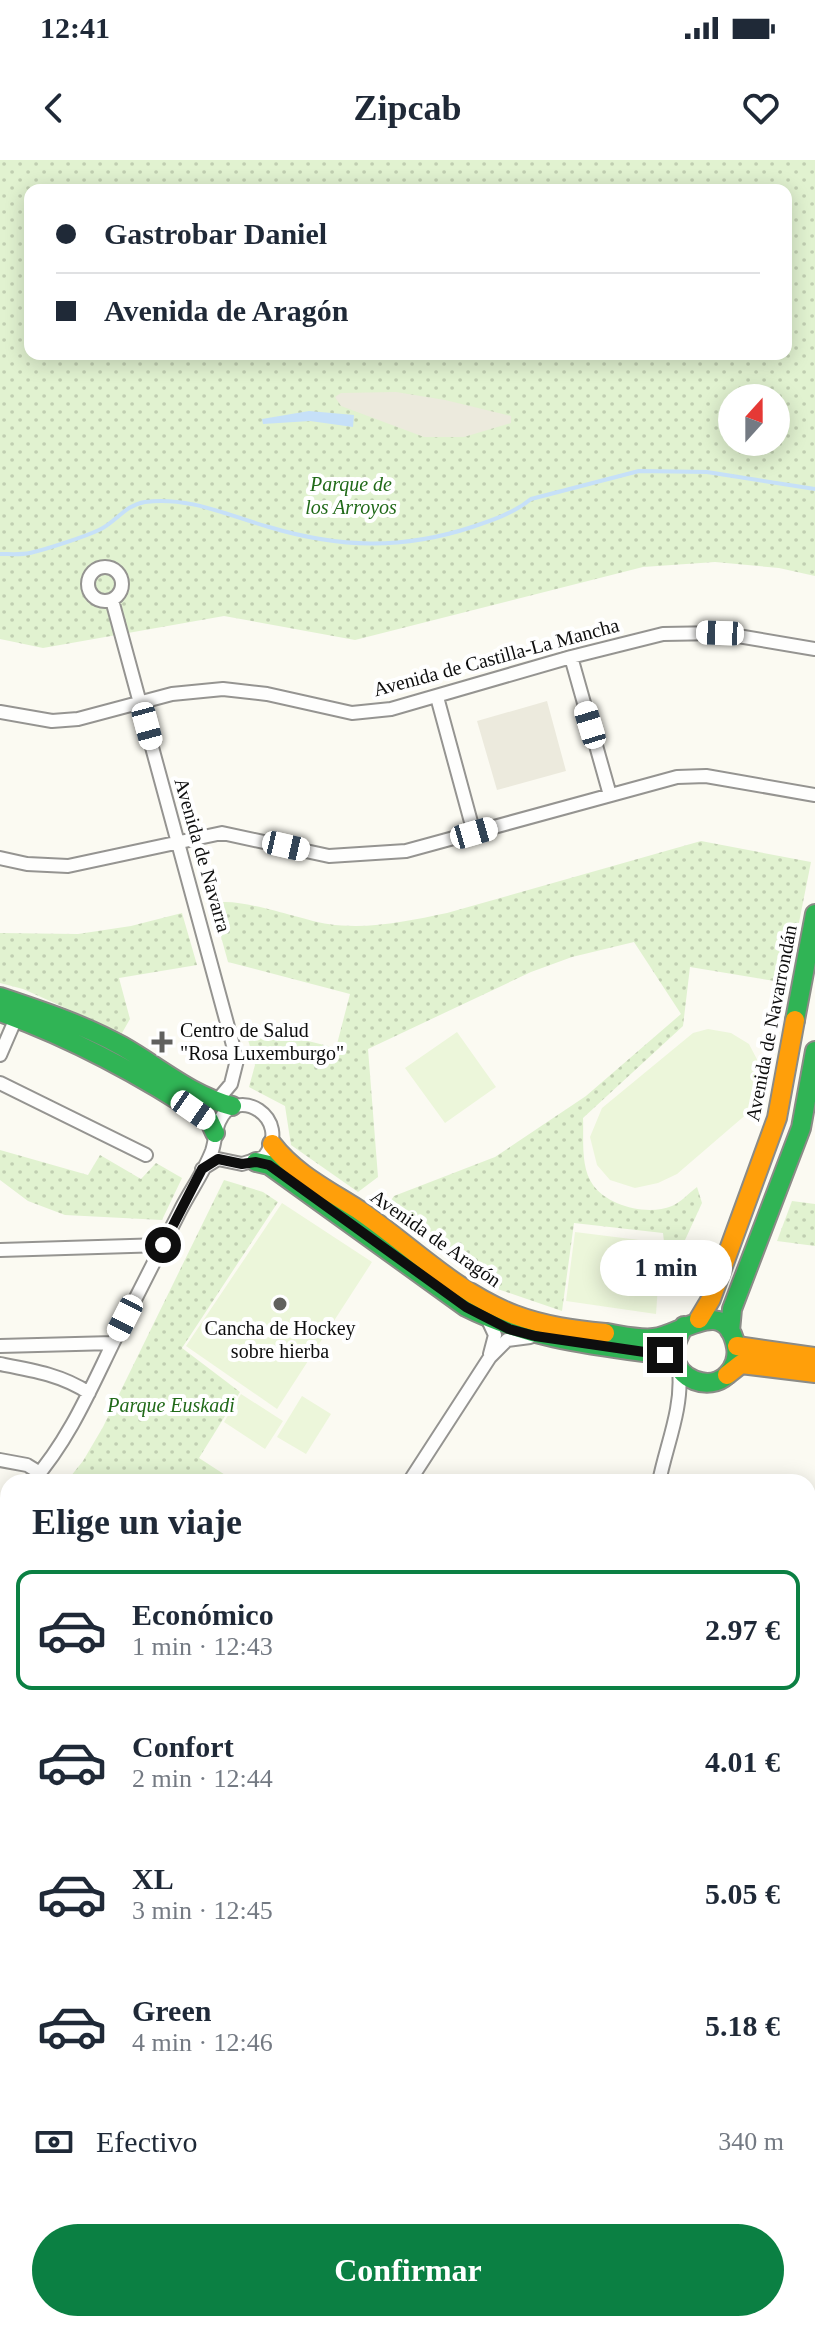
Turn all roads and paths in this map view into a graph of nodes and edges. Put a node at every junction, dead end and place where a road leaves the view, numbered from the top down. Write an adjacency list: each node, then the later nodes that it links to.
1 (112, 600): 5 (street, Avenida de Navarra)
2 (815, 649): 3 (street, Avenida de Castilla-La Mancha)
3 (571, 657): 4 (street, Avenida de Castilla-La Mancha); 7 (street)
4 (437, 697): 5 (street, Avenida de Castilla-La Mancha); 9 (street)
5 (141, 704): 6 (street, Avenida de Castilla-La Mancha); 10 (street, Avenida de Navarra)
6 (0, 712)
7 (610, 795): 8 (street); 9 (street)
8 (815, 795)
9 (474, 833): 10 (street)
10 (178, 842): 11 (street); 18 (street, Avenida de Navarra)
11 (0, 858)
12 (815, 914): 13 (main road, Avenida de Navarrondán)
13 (809, 984): 21 (main road, Avenida de Navarrondán)
14 (0, 997): 20 (main road)
15 (8, 1015): 17 (street); 23 (main road)
16 (815, 1051): 22 (main road)
17 (0, 1055)
18 (235, 1075): 20 (street); 20 (street)
19 (0, 1083): 25 (street)
20 (233, 1105): 23 (street); 24 (street)
21 (776, 1123): 22 (main road); 32 (main road, Avenida de Navarrondán)
22 (804, 1129): 34 (main road)
23 (215, 1136): 26 (street); 28 (street)
24 (272, 1144): 27 (street); 32 (main road, Avenida de Aragón)
25 (146, 1155)
26 (233, 1162): 27 (street); 28 (street)
27 (256, 1162): 31 (main road, Avenida de Aragón)
28 (202, 1169): 29 (street)
29 (163, 1245): 30 (street); 35 (street)
30 (0, 1250)
31 (488, 1320): 33 (main road, Avenida de Aragón); 38 (street)
32 (692, 1322): 34 (main road); 41 (main road)
33 (535, 1336): 38 (street); 41 (main road, Avenida de Aragón)
34 (733, 1338): 39 (main road); 44 (main road)
35 (113, 1343): 36 (street); 45 (street)
36 (45, 1345): 37 (street); 42 (street)
37 (0, 1346)
38 (490, 1357): 50 (street)
39 (815, 1357)
40 (0, 1364): 42 (street)
41 (676, 1364): 44 (main road); 46 (street)
42 (42, 1371): 45 (street)
43 (815, 1373): 44 (main road)
44 (718, 1380): 46 (street)
45 (89, 1393): 49 (street)
46 (678, 1406): 51 (street)
47 (0, 1460): 48 (street)
48 (34, 1474)
49 (38, 1474)
50 (414, 1474)
51 (661, 1474)

